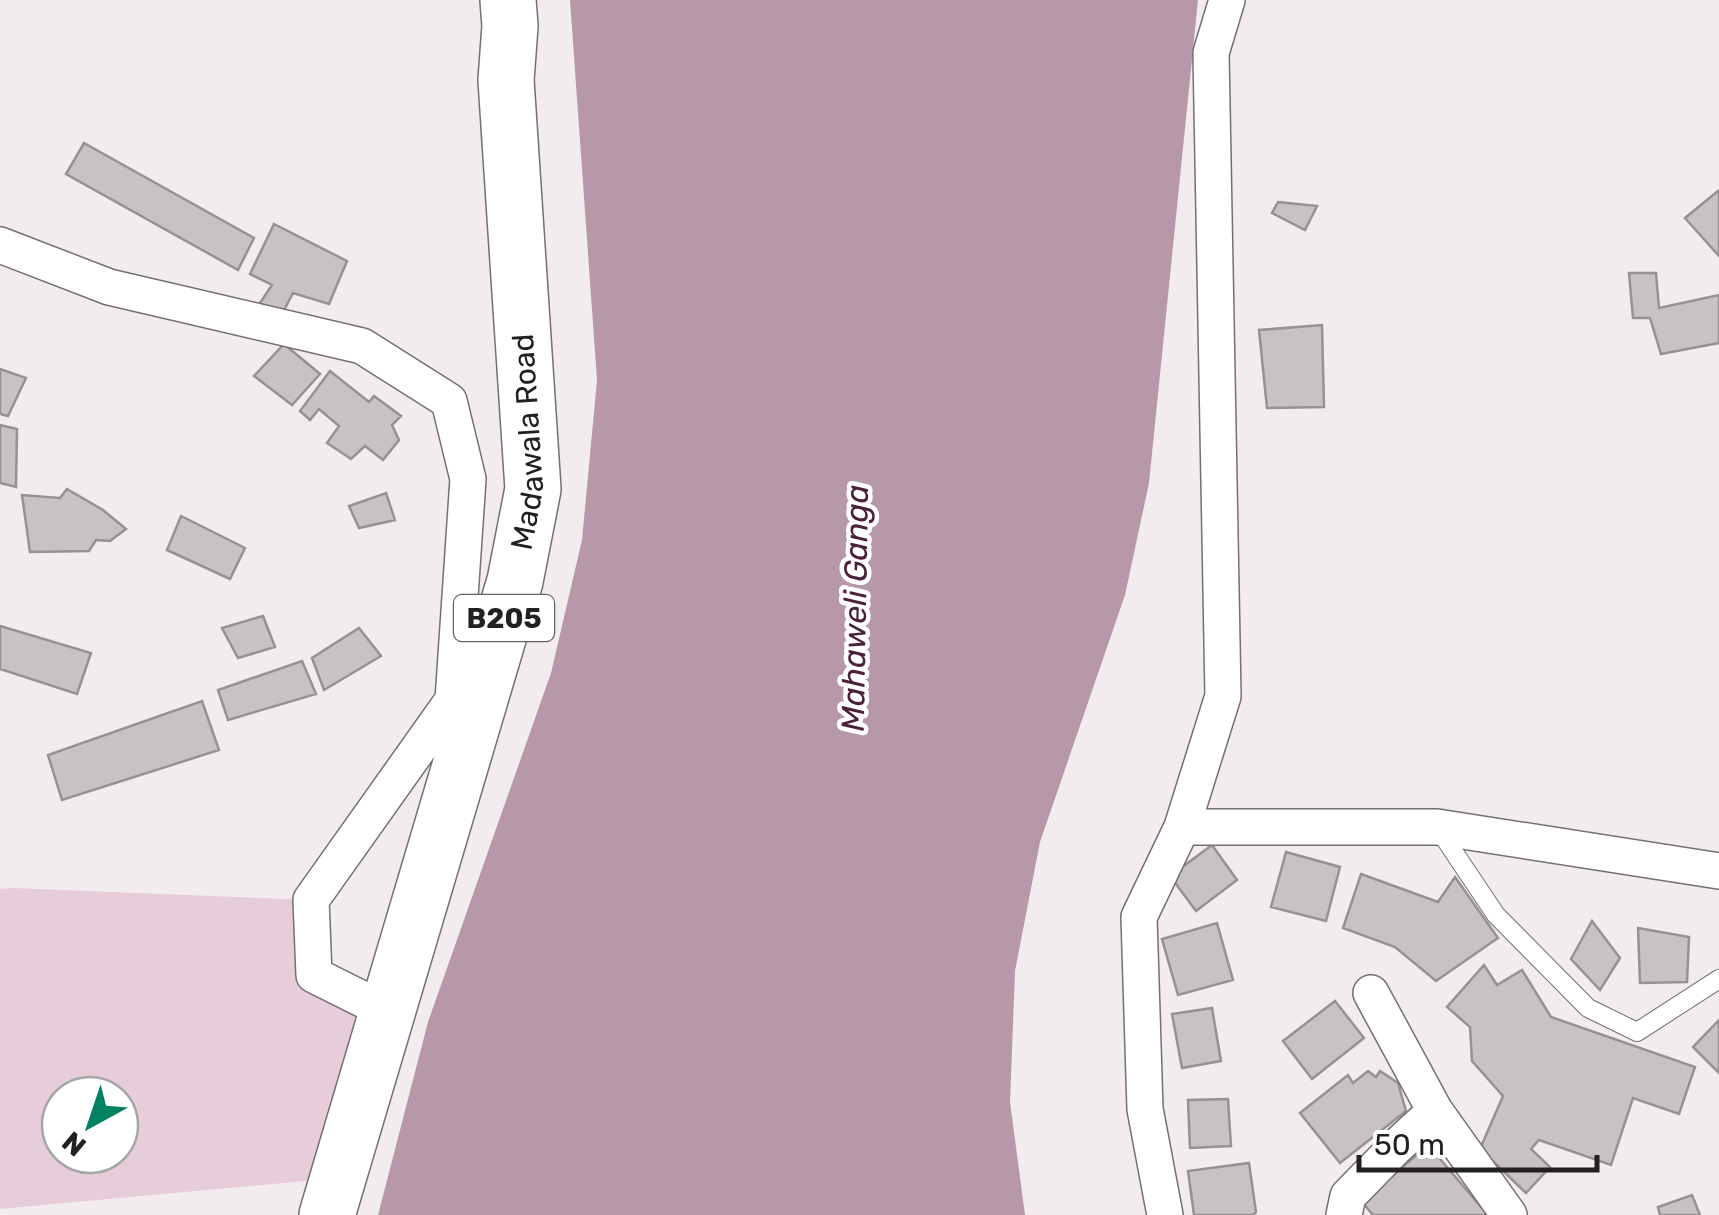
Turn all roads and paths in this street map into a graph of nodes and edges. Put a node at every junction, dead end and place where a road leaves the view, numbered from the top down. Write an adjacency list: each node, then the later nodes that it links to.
1 (1227, 0): 4 (street)
2 (503, 9): 9 (main road, Madawala Road / B205)
3 (0, 245): 9 (street)
4 (1182, 827): 5 (street); 12 (street)
5 (1437, 827): 6 (street); 7 (lane)
6 (1719, 871)
7 (1719, 979)
8 (1371, 992): 10 (street)
9 (386, 1011): 11 (main road, Madawala Road / B205)
10 (1435, 1111): 13 (street); 14 (street)
11 (327, 1215)
12 (1164, 1215)
13 (1344, 1215)
14 (1509, 1215)

